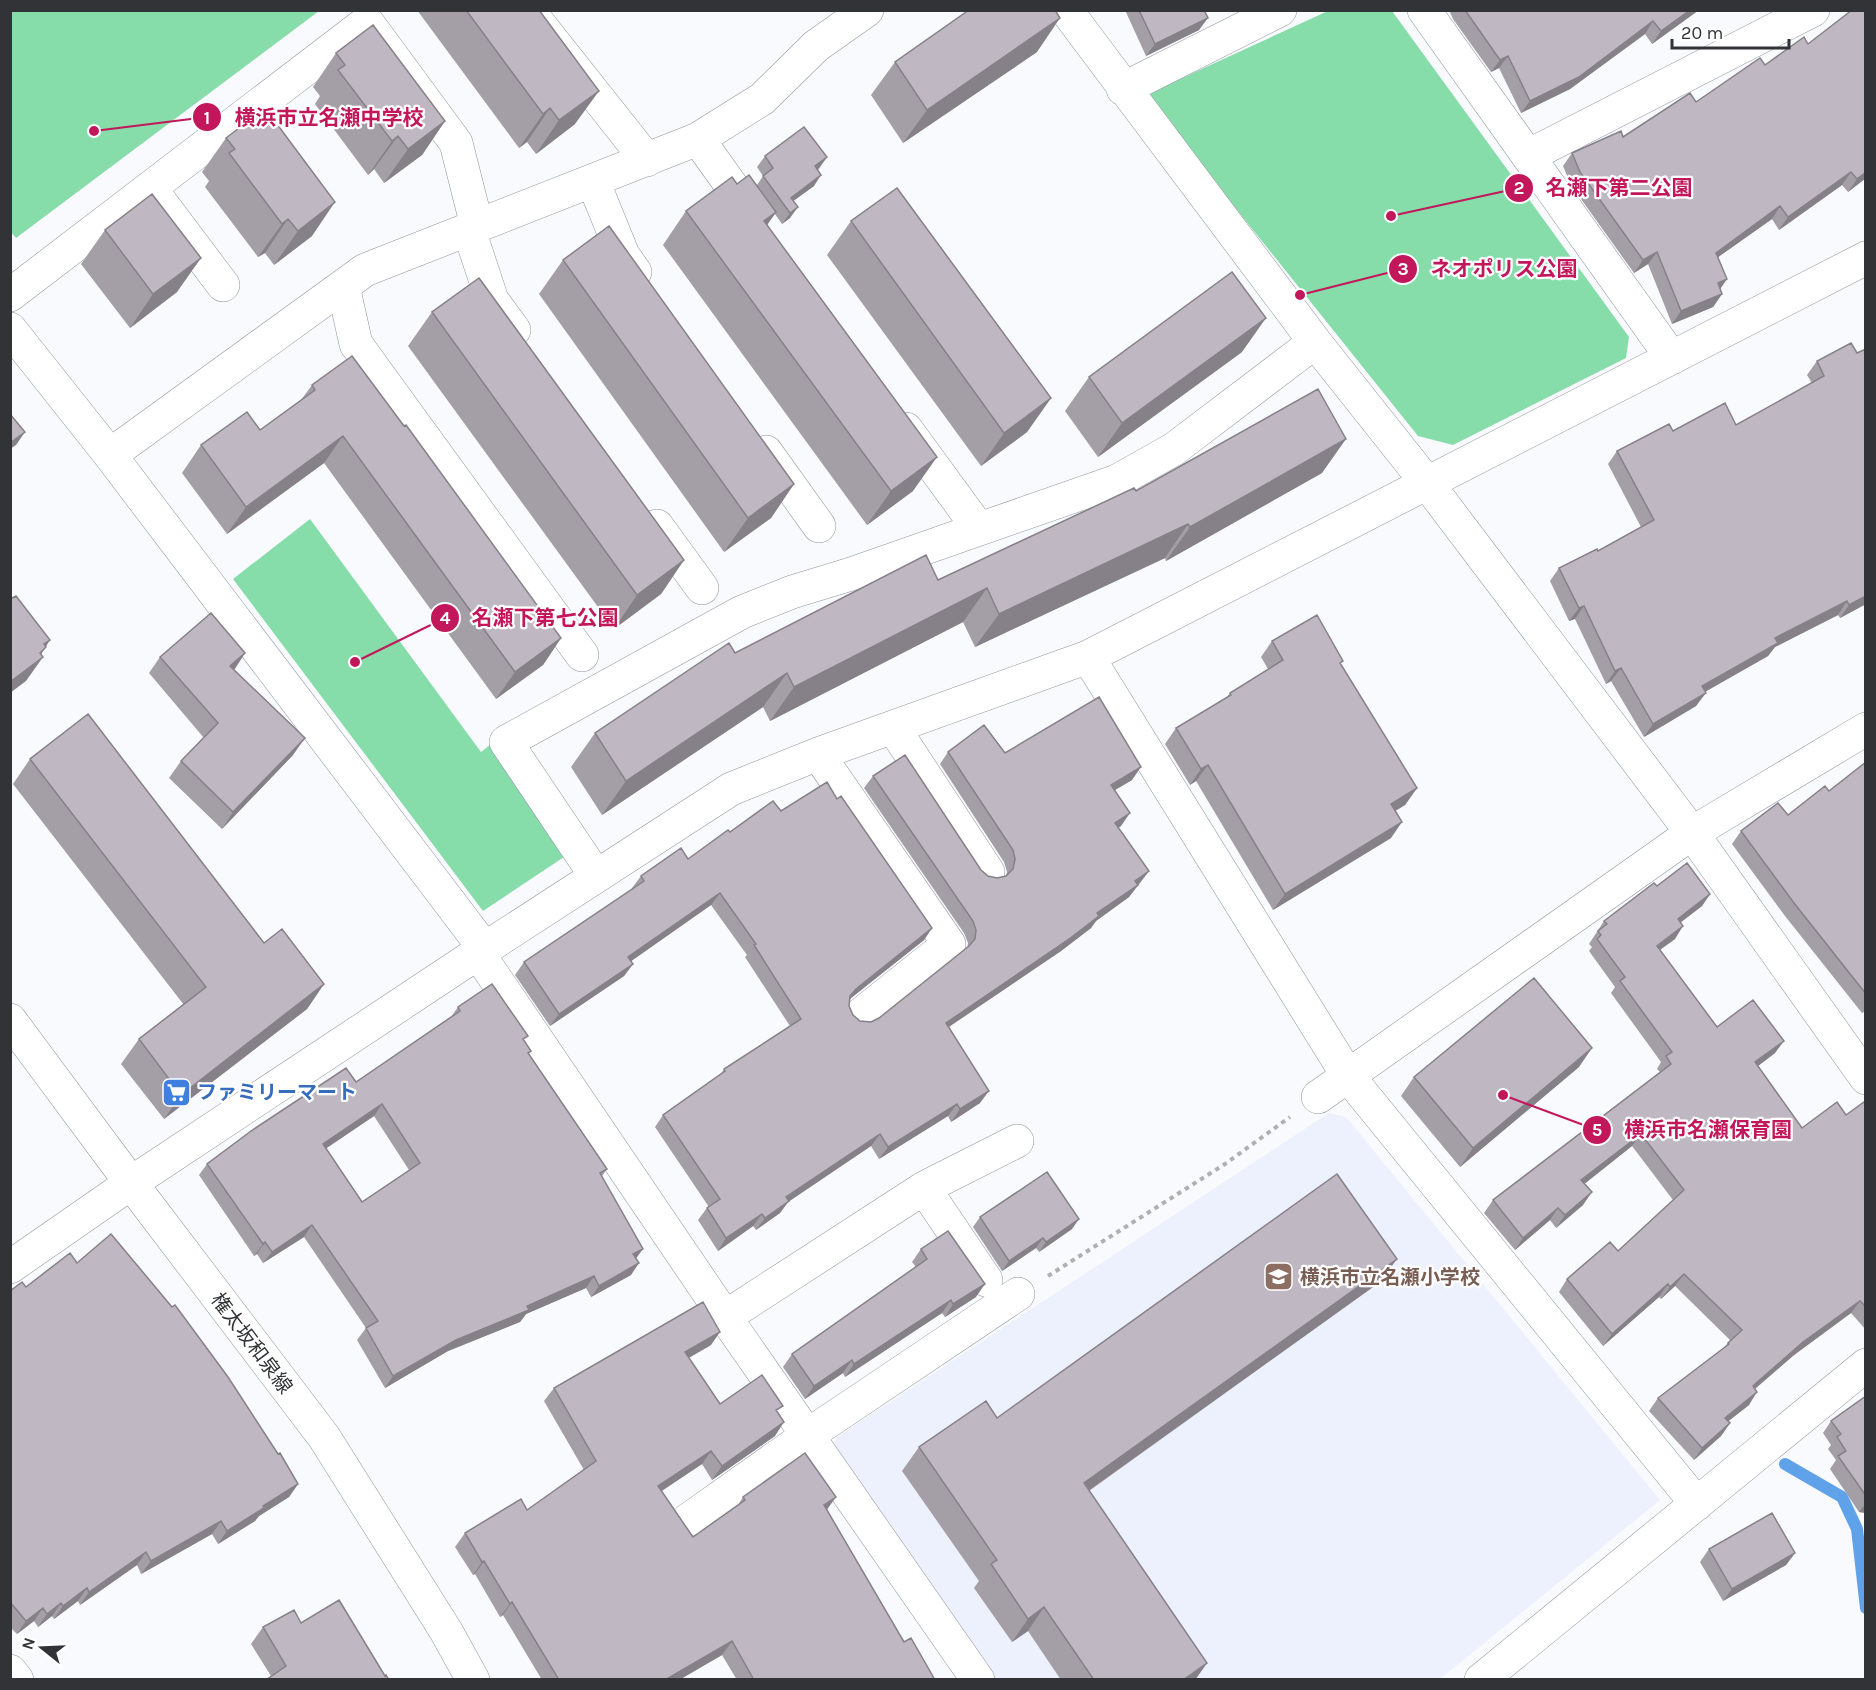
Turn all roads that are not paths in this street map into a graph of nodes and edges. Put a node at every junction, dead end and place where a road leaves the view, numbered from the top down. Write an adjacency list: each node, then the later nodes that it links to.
1 (528, 10): 12 (street)
2 (867, 10): 10 (street)
3 (1066, 10): 7 (street)
4 (1280, 10): 7 (street)
5 (1424, 10): 11 (street)
6 (1813, 10): 11 (street)
7 (1123, 88): 23 (street)
8 (257, 106): 9 (street); 14 (street); 15 (street)
9 (278, 132)
10 (698, 139): 12 (street); 16 (street)
11 (1528, 156): 25 (street)
12 (647, 160): 13 (street)
13 (593, 181): 15 (street); 20 (street)
14 (150, 188): 18 (street); 21 (street)
15 (473, 228): 19 (street); 24 (street)
16 (774, 244)
17 (1866, 258): 25 (street)
18 (223, 285)
19 (344, 286): 28 (street); 34 (street)
20 (651, 294)
21 (10, 295)
22 (10, 329): 28 (street)
23 (1315, 342): 29 (street); 32 (street)
24 (534, 357)
25 (1672, 358): 29 (street)
26 (890, 406): 32 (street)
27 (749, 429): 31 (street)
28 (110, 455): 42 (street)
29 (1426, 483): 35 (street); 39 (street)
30 (639, 501): 33 (street)
31 (819, 526)
32 (979, 530): 41 (street)
33 (702, 588)
34 (582, 655)
35 (1088, 657): 36 (street); 45 (street)
36 (893, 727): 38 (street); 40 (street)
37 (1866, 729): 39 (street)
38 (818, 754): 41 (street); 43 (street)
39 (1692, 833): 45 (street); 46 (street)
40 (988, 872)
41 (596, 876): 42 (street)
42 (481, 951): 49 (street); 54 (street)
43 (859, 1016)
44 (10, 1020): 49 (street, 権太坂和泉線)
45 (1348, 1077): 47 (street); 57 (street)
46 (1866, 1078)
47 (1318, 1097)
48 (1017, 1141): 50 (street)
49 (131, 1183): 51 (street); 61 (street, 権太坂和泉線)
50 (924, 1188): 52 (street); 54 (street)
51 (10, 1267)
52 (986, 1280)
53 (1018, 1294): 56 (street)
54 (725, 1317): 56 (street)
55 (1866, 1365): 57 (street)
56 (808, 1435): 58 (street); 62 (street)
57 (1696, 1504): 63 (street)
58 (688, 1521)
59 (10, 1671): 60 (street)
60 (16, 1680)
61 (473, 1680)
62 (978, 1680)
63 (1481, 1680)

